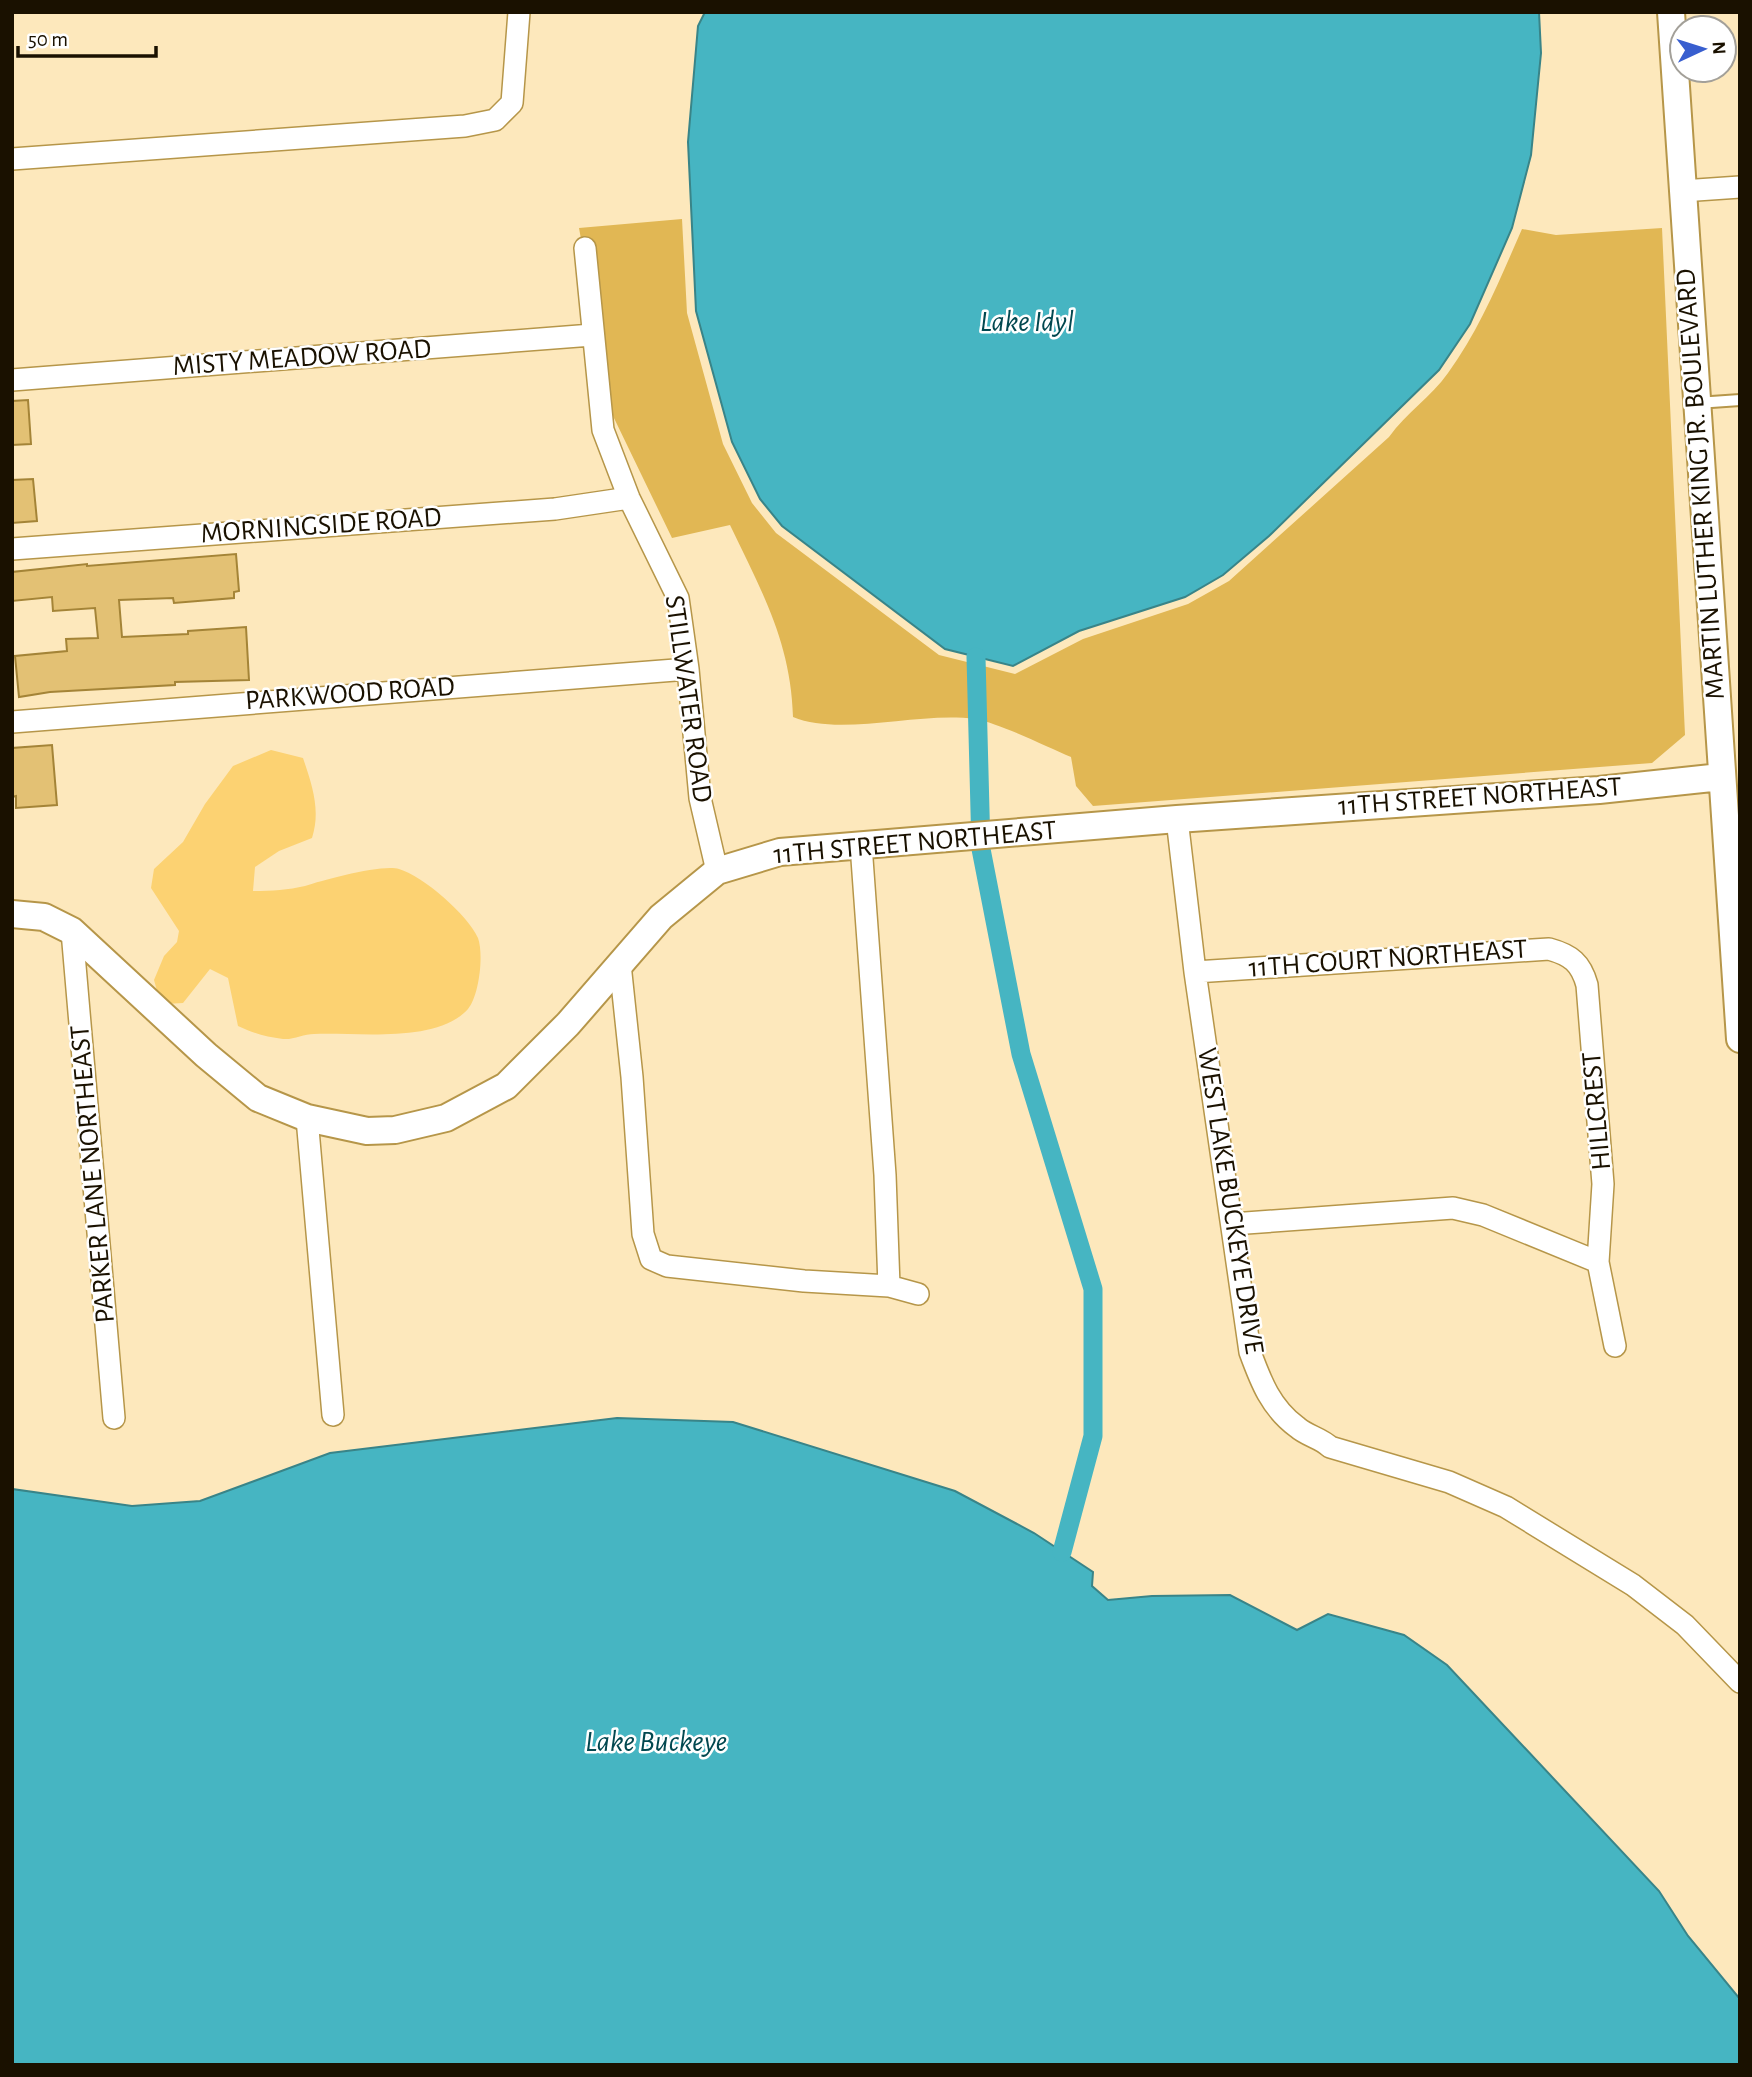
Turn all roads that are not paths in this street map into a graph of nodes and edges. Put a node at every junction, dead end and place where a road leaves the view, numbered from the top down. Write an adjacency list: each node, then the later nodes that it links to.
1 (519, 12): 3 (street)
2 (1671, 12): 5 (street, MARTIN LUTHER KING JR. BOULEVARD)
3 (12, 159)
4 (1740, 187): 5 (street)
5 (1682, 191): 10 (street, MARTIN LUTHER KING JR. BOULEVARD)
6 (585, 248): 7 (street, STILLWATER ROAD)
7 (592, 335): 8 (street, MISTY MEADOW ROAD); 11 (street, STILLWATER ROAD)
8 (12, 380)
9 (1740, 400): 10 (lane)
10 (1696, 403): 15 (street, MARTIN LUTHER KING JR. BOULEVARD)
11 (629, 498): 12 (street, MORNINGSIDE ROAD); 13 (street, STILLWATER ROAD)
12 (12, 549)
13 (688, 669): 14 (street, PARKWOOD ROAD); 18 (street, STILLWATER ROAD)
14 (12, 722)
15 (1730, 776): 16 (street, 11TH STREET NORTHEAST); 24 (street, MARTIN LUTHER KING JR. BOULEVARD)
16 (1177, 819): 17 (street, 11TH STREET NORTHEAST); 23 (street, WEST LAKE BUCKEYE DRIVE)
17 (861, 845): 18 (street, 11TH STREET NORTHEAST); 28 (street)
18 (717, 871): 22 (street, 11TH STREET NORTHEAST)
19 (12, 914): 20 (street, 11TH STREET NORTHEAST)
20 (72, 931): 25 (street, 11TH STREET NORTHEAST); 32 (street, PARKER LANE NORTHEAST)
21 (1576, 962): 23 (street, 11TH COURT NORTHEAST); 27 (street, HILLCREST)
22 (620, 964): 25 (street, 11TH STREET NORTHEAST); 28 (street)
23 (1195, 972): 26 (street, WEST LAKE BUCKEYE DRIVE)
24 (1740, 1039)
25 (307, 1118): 31 (street)
26 (1232, 1224): 27 (street); 33 (street, WEST LAKE BUCKEYE DRIVE)
27 (1598, 1262): 30 (street, HILLCREST)
28 (889, 1286): 29 (street)
29 (918, 1294)
30 (1615, 1346)
31 (333, 1415)
32 (114, 1418)
33 (1740, 1682)

